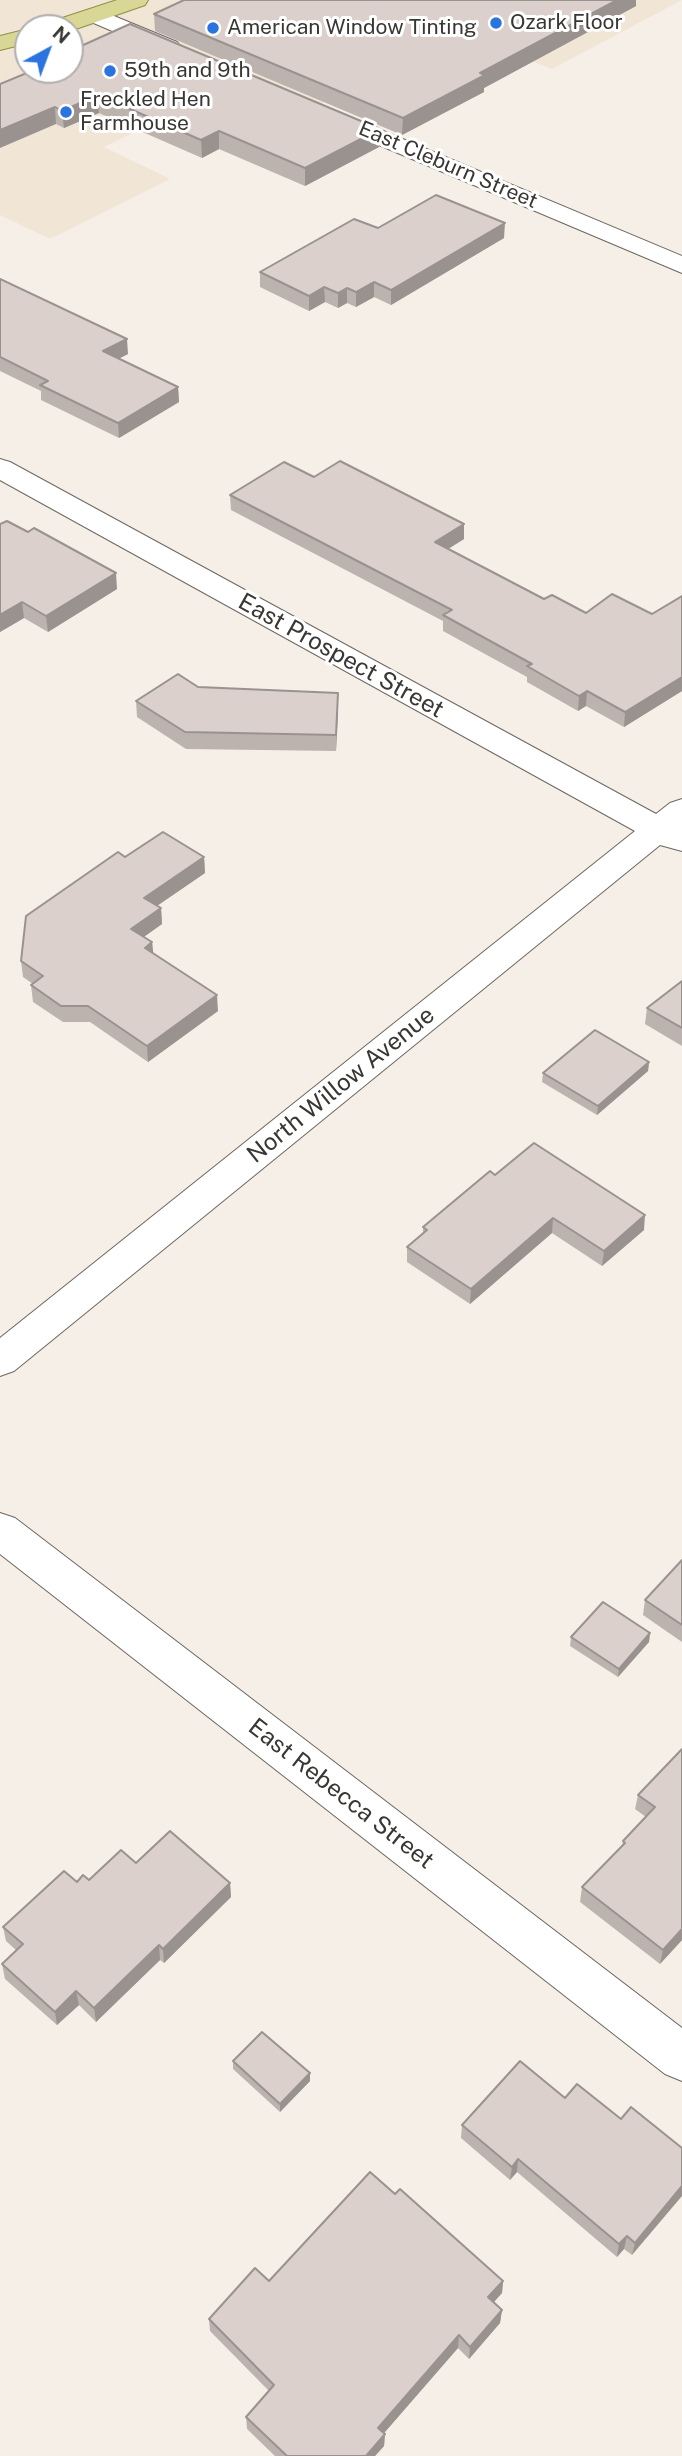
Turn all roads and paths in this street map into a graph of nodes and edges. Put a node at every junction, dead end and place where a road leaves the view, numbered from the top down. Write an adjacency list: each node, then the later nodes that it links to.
1 (131, 1): 2 (main road)
2 (97, 16): 3 (main road); 4 (street)
3 (84, 20)
4 (195, 58)
5 (313, 108): 6 (street, East Cleburn Street)
6 (682, 264)
7 (0, 468): 8 (street, East Prospect Street)
8 (674, 828): 9 (street, North Willow Avenue)
9 (0, 1360)
10 (0, 1530): 11 (street, East Rebecca Street)
11 (682, 2058)

